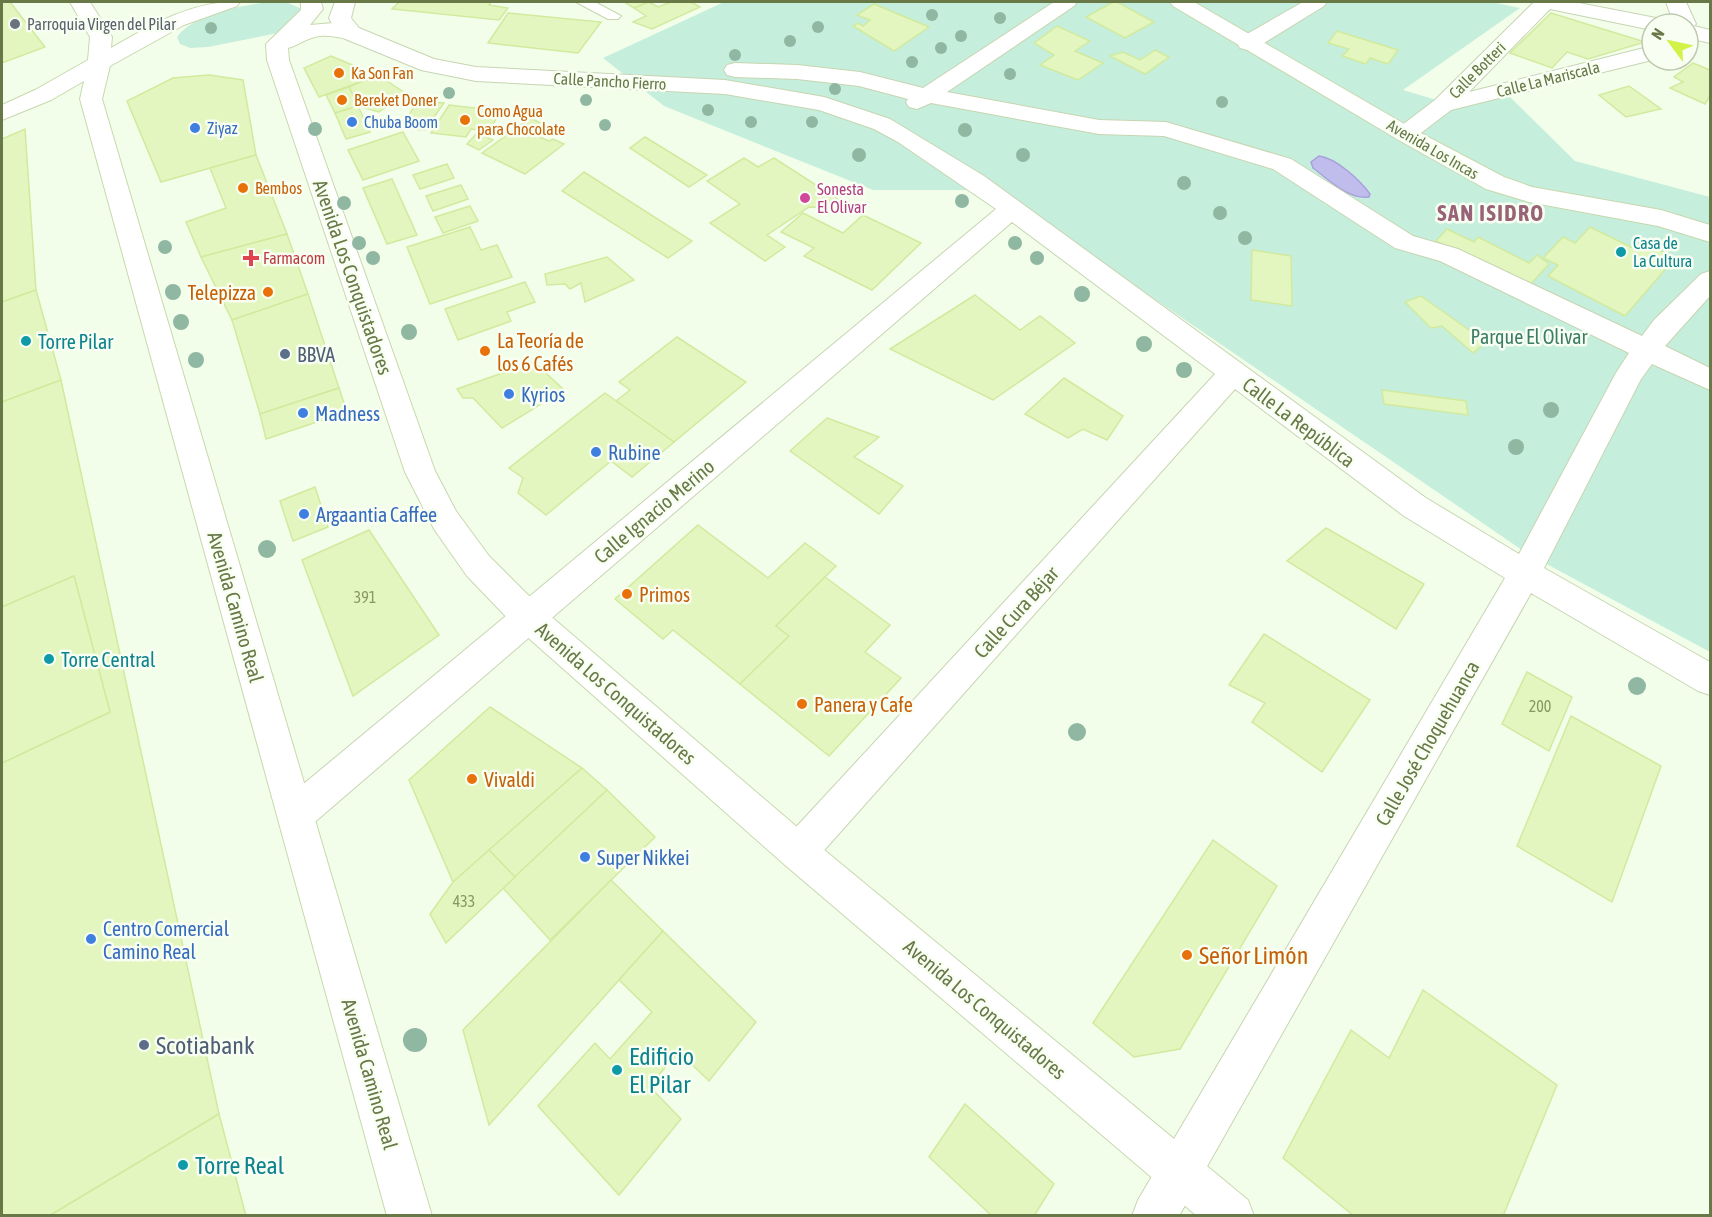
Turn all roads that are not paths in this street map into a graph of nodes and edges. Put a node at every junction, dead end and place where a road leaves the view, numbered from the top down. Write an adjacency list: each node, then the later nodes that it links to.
1 (80, 2): 16 (street, Avenida Camino Real)
2 (230, 2): 16 (street)
3 (311, 2): 14 (street)
4 (345, 2): 12 (street)
5 (584, 2): 10 (lane)
6 (1067, 2): 18 (street)
7 (1180, 2): 13 (street, Avenida Los Incas)
8 (1317, 2): 13 (street)
9 (1545, 2): 11 (street); 19 (street, Calle Botteri)
10 (613, 16)
11 (1640, 21)
12 (351, 33): 14 (street, Calle Pancho Fierro); 17 (street, Calle Pancho Fierro)
13 (1248, 43): 21 (street, Avenida Los Incas)
14 (277, 52): 30 (street, Avenida Los Conquistadores)
15 (1640, 56): 19 (street, Calle La Mariscala)
16 (99, 65): 20 (street); 32 (street, Avenida Camino Real)
17 (594, 81): 18 (street); 22 (street, Calle Pancho Fierro)
18 (925, 94): 22 (street); 26 (street)
19 (1443, 105): 21 (street, Calle Botteri)
20 (2, 113)
21 (1405, 134): 24 (street, Avenida Los Incas)
22 (906, 137): 23 (street, Calle La República)
23 (1012, 209): 27 (street, Calle La República); 30 (street, Calle Ignacio Merino)
24 (1710, 234)
25 (1710, 280): 26 (street, Calle José Choquehuanca)
26 (1646, 349): 28 (street); 29 (street, Calle José Choquehuanca)
27 (1233, 373): 29 (street, Calle La República); 33 (street, Calle Cura Béjar)
28 (1710, 380)
29 (1525, 573): 31 (street, Calle La República); 34 (street, Calle José Choquehuanca)
30 (528, 617): 32 (street, Calle Ignacio Merino); 33 (street, Avenida Los Conquistadores)
31 (1710, 680)
32 (296, 814): 35 (street, Avenida Camino Real)
33 (798, 852): 34 (street, Avenida Los Conquistadores)
34 (1180, 1172): 36 (street, Calle José Choquehuanca); 37 (street, Avenida Los Conquistadores)
35 (410, 1215)
36 (1154, 1215)
37 (1232, 1215)

